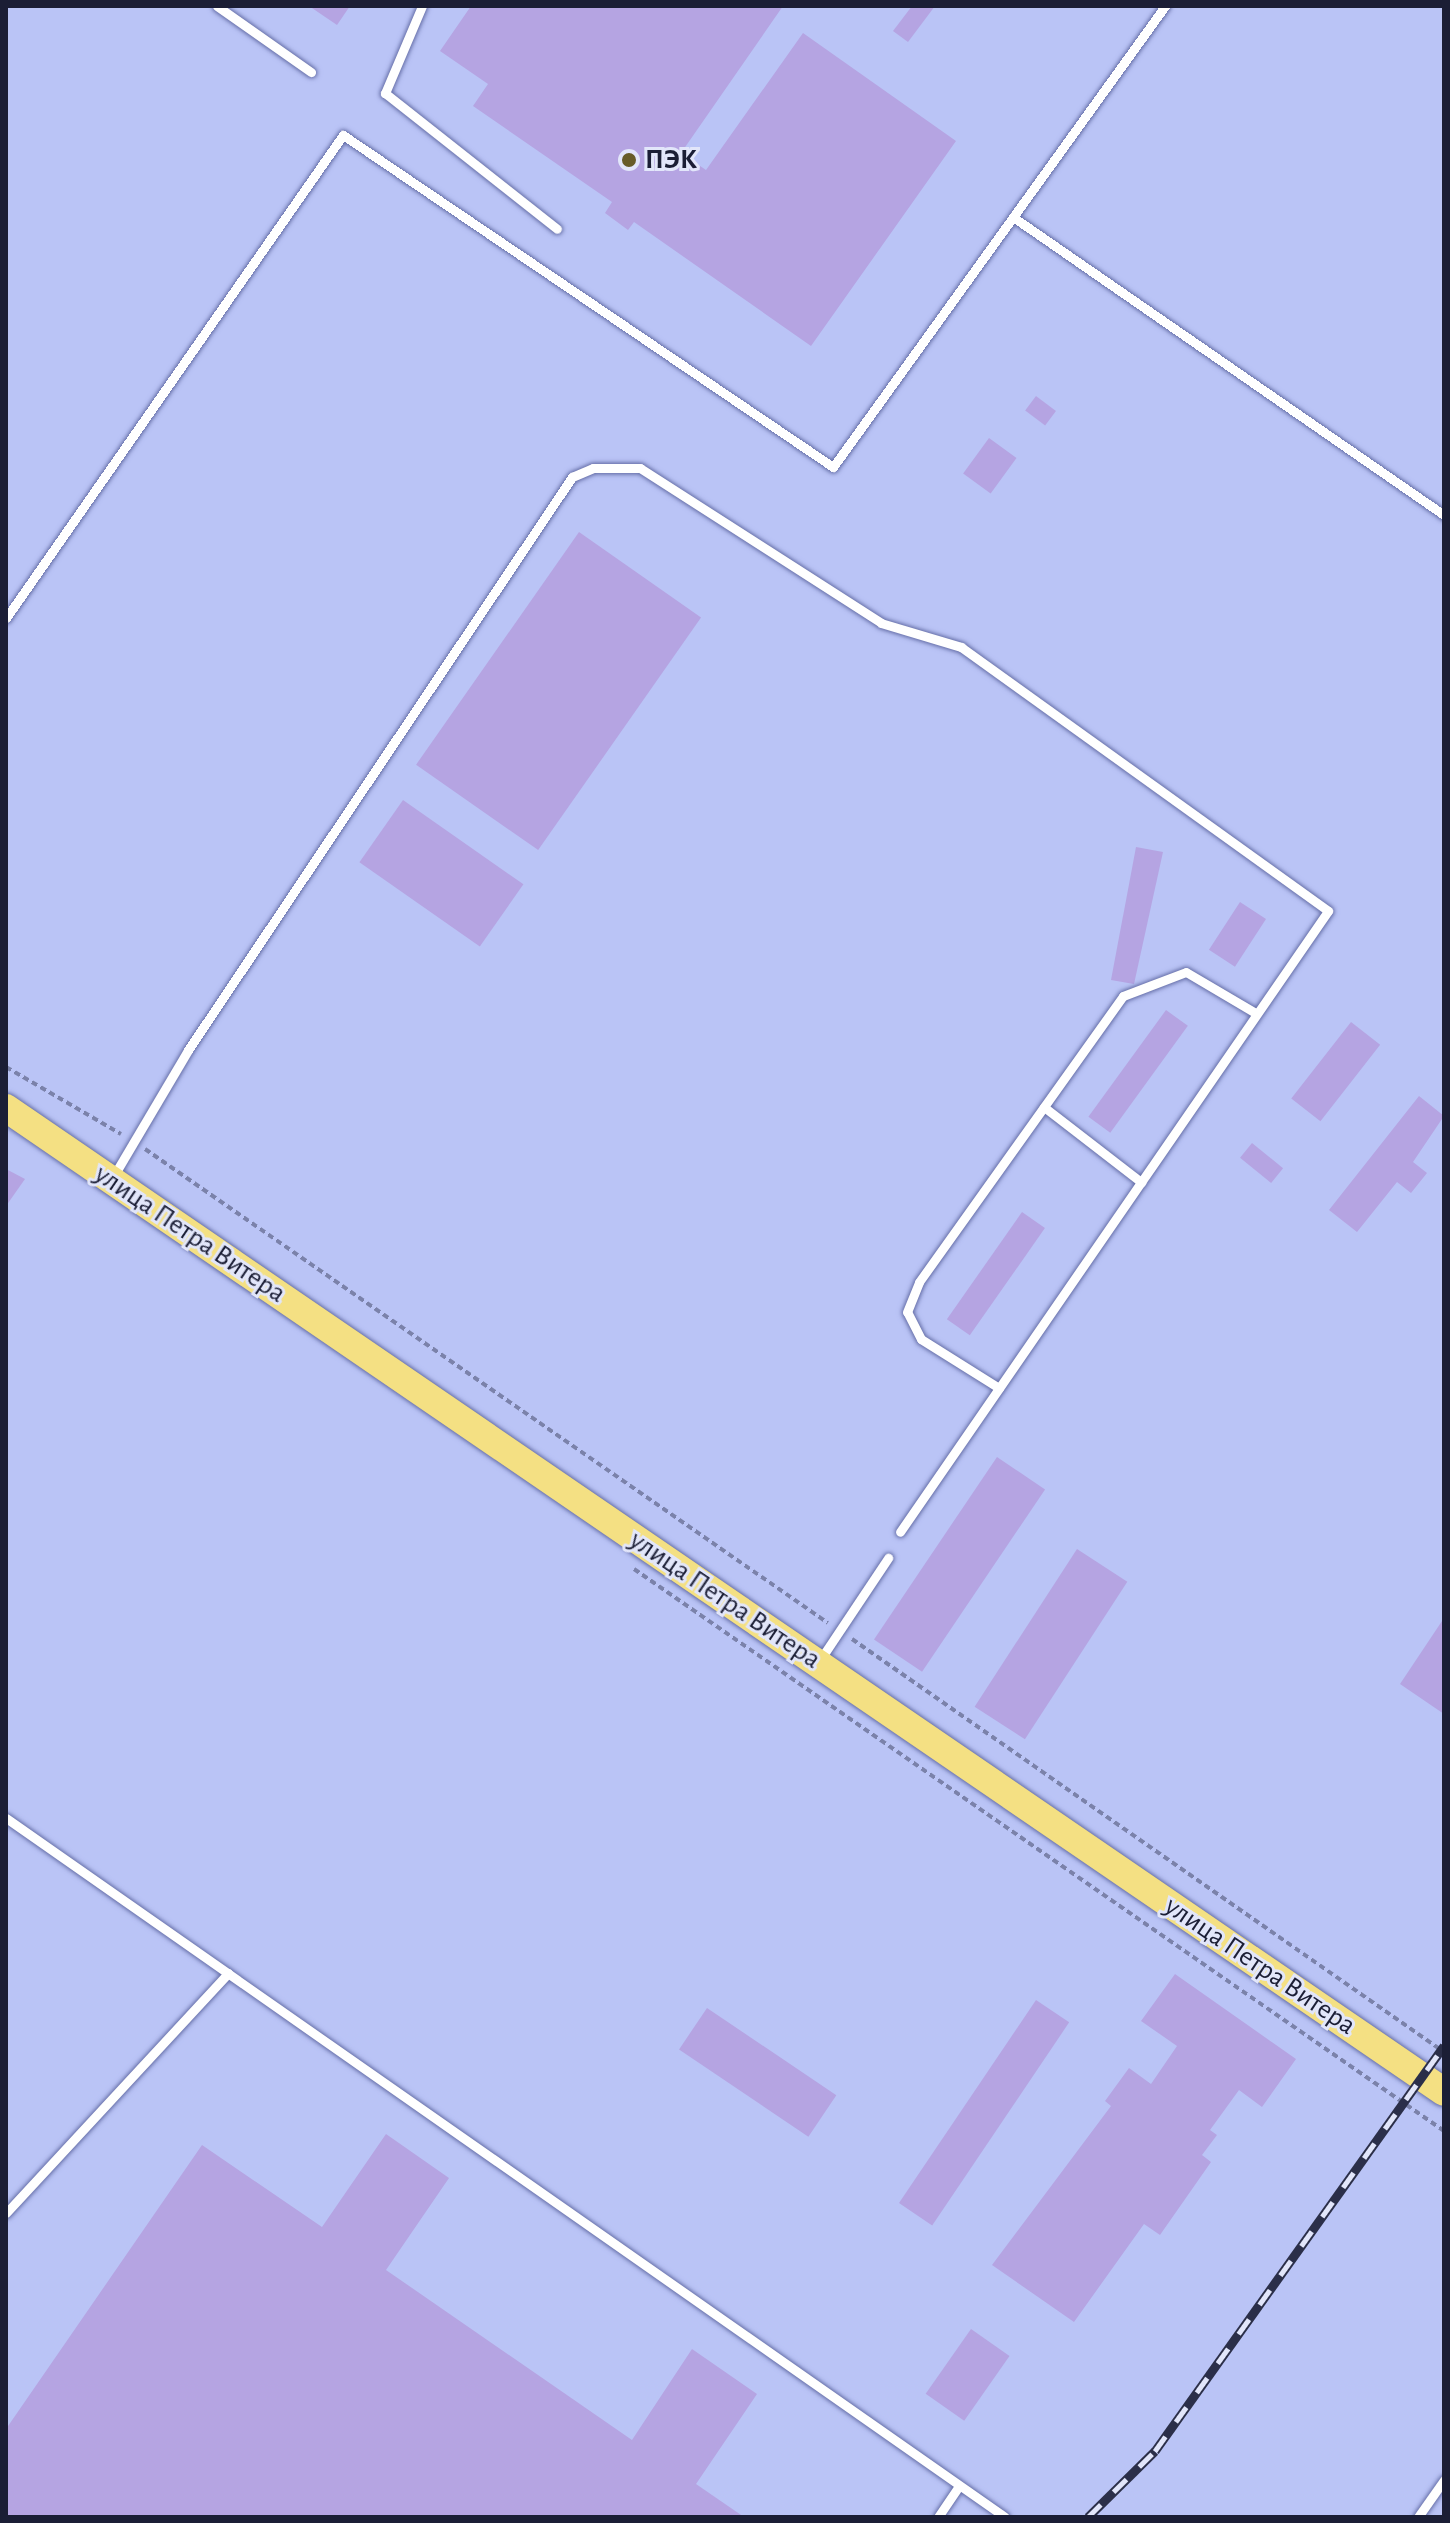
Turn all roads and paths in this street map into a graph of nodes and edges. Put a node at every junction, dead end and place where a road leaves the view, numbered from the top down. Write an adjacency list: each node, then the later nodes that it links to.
1 (217, 6): 4 (lane)
2 (422, 6): 6 (lane)
3 (1165, 6): 5 (lane)
4 (311, 72)
5 (1013, 217): 7 (lane); 8 (lane)
6 (557, 229)
7 (1444, 515)
8 (6, 618)
9 (1257, 1014): 11 (lane); 13 (lane); 15 (lane)
10 (6, 1067): 13 (path)
11 (1044, 1107): 15 (lane); 16 (lane)
12 (6, 1108): 14 (main road, улица Петра Витера)
13 (134, 1142): 14 (lane); 20 (path)
14 (112, 1180): 21 (main road, улица Петра Витера)
15 (1141, 1182): 16 (lane)
16 (999, 1388): 17 (lane)
17 (900, 1532)
18 (888, 1558): 20 (lane)
19 (631, 1567): 26 (path)
20 (840, 1630): 21 (lane); 24 (path)
21 (818, 1663): 25 (main road, улица Петра Витера)
22 (6, 1818): 23 (lane)
23 (228, 1973): 27 (lane); 29 (lane)
24 (1444, 2052)
25 (1444, 2092)
26 (1444, 2131)
27 (6, 2213)
28 (1444, 2480): 32 (lane)
29 (958, 2487): 30 (lane); 31 (lane)
30 (938, 2517)
31 (1005, 2517)
32 (1418, 2517)

